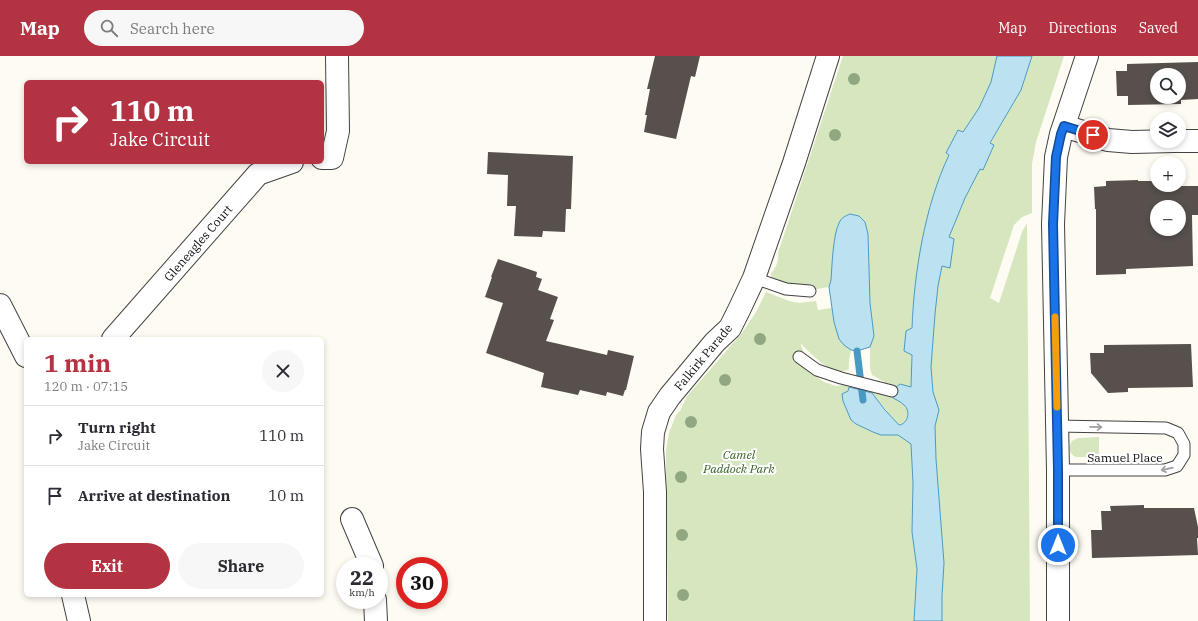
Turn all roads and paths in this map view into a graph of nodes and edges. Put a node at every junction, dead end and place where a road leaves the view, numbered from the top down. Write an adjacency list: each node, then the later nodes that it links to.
1 (337, 56): 8 (street)
2 (828, 56): 10 (street, Falkirk Parade)
3 (1087, 56): 4 (street)
4 (1064, 126): 7 (street); 17 (street)
5 (1186, 141): 6 (street)
6 (1198, 141)
7 (1150, 142)
8 (324, 158)
9 (286, 164): 13 (street, Gleneagles Court)
10 (754, 278): 11 (lane); 25 (street, Falkirk Parade)
11 (810, 291)
12 (0, 305): 14 (street)
13 (115, 337)
14 (24, 352)
15 (799, 357): 16 (lane)
16 (892, 391)
17 (1057, 426): 18 (street); 18 (lane, Samuel Place, one-way to 18)
18 (1058, 470): 26 (street)
19 (352, 519): 20 (street)
20 (368, 557)
21 (73, 597): 23 (street)
22 (375, 609): 24 (street)
23 (79, 621)
24 (376, 621)
25 (655, 621)
26 (1058, 621)

